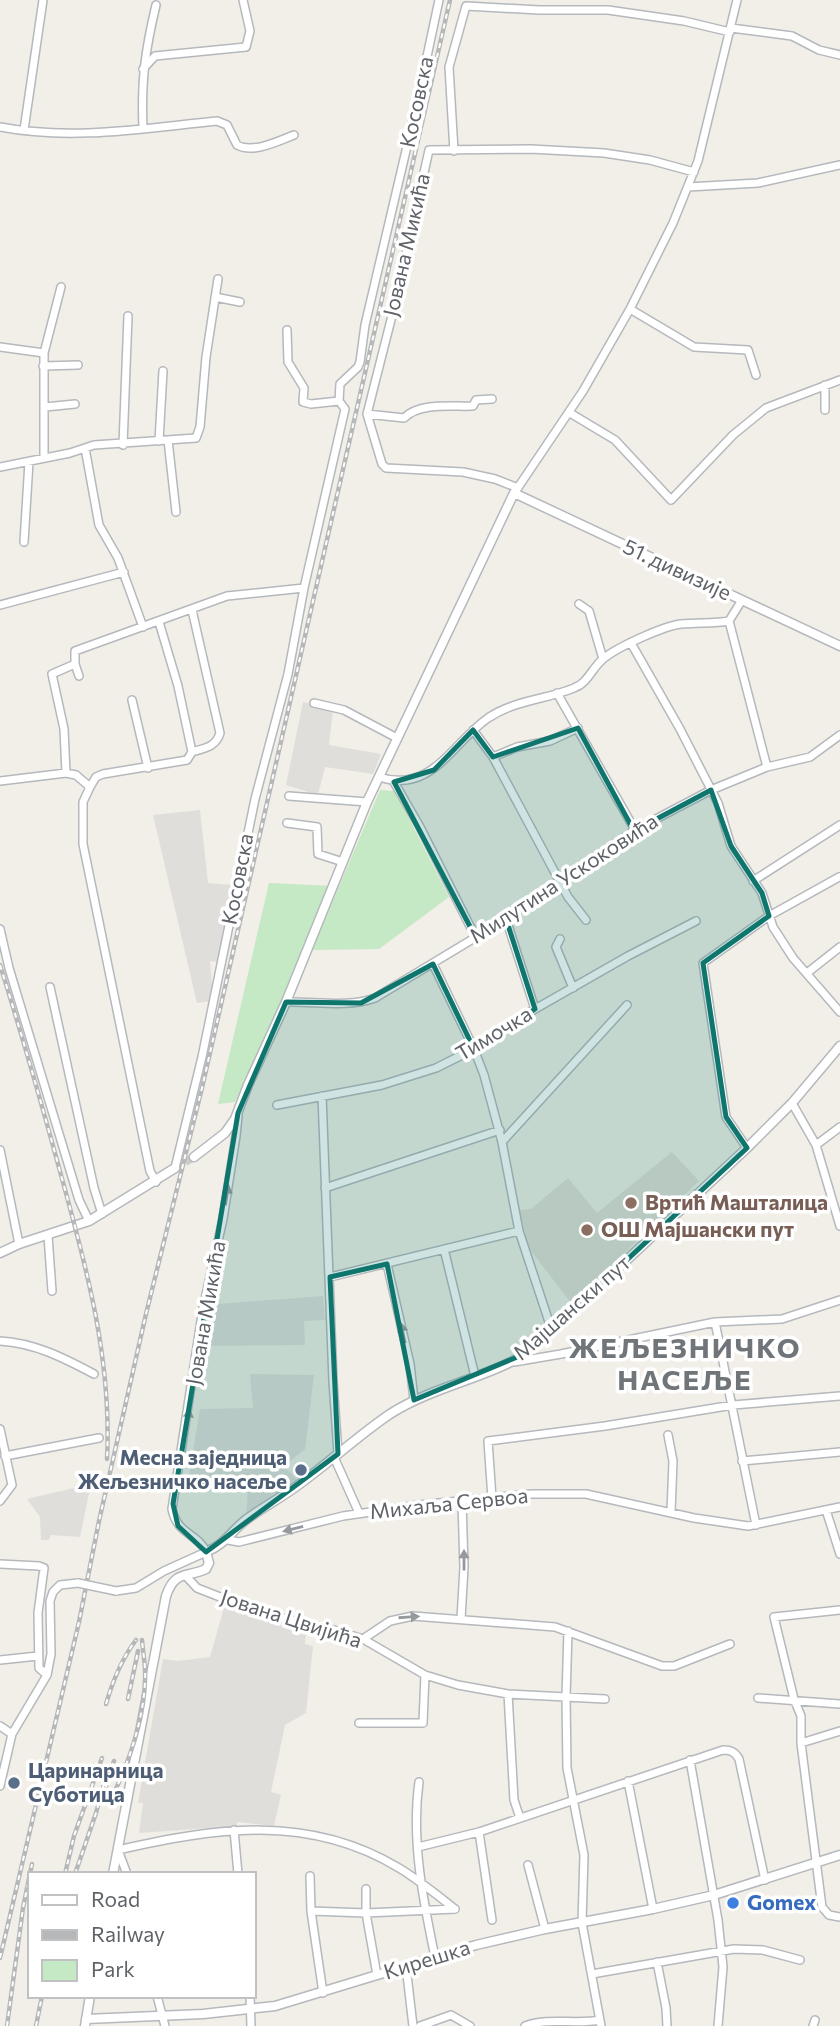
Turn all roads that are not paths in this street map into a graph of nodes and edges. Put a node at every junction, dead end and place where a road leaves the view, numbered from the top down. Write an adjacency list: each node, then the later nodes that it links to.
1 (43, 0): 11 (street)
2 (243, 0): 8 (street)
3 (439, 0): 33 (street, Косовска)
4 (737, 0): 6 (street, Јована Микића)
5 (156, 5): 8 (street)
6 (730, 30): 7 (street); 13 (street); 15 (street, Јована Микића)
7 (840, 55)
8 (143, 69): 10 (street)
9 (0, 127): 11 (street)
10 (143, 128): 11 (street); 12 (street)
11 (24, 130)
12 (295, 135)
13 (454, 151): 15 (street, Јована Микића); 38 (street, Јована Микића)
14 (840, 165): 16 (street)
15 (694, 172): 16 (street, Јована Микића)
16 (688, 187): 21 (street, Јована Микића)
17 (218, 278): 19 (street)
18 (61, 287): 25 (street)
19 (215, 297): 20 (street); 39 (street)
20 (240, 302)
21 (630, 309): 29 (street); 37 (street, Јована Микића)
22 (128, 316): 41 (street)
23 (287, 330): 33 (street)
24 (0, 347): 25 (street)
25 (44, 352): 27 (street)
26 (78, 365): 27 (street)
27 (43, 366): 35 (street)
28 (163, 371): 40 (street)
29 (756, 375)
30 (840, 380): 31 (street)
31 (825, 385): 36 (street); 37 (street)
32 (492, 399): 38 (street)
33 (339, 401): 50 (street, Косовска)
34 (75, 404): 35 (street)
35 (45, 407): 43 (street)
36 (825, 410)
37 (569, 413): 46 (street, Јована Микића)
38 (367, 414): 46 (street)
39 (168, 440): 40 (street); 47 (street)
40 (159, 441): 41 (street)
41 (123, 445): 42 (street)
42 (85, 448): 43 (street); 49 (street)
43 (44, 457): 44 (street)
44 (29, 462): 45 (street); 48 (street)
45 (0, 467)
46 (516, 490): 51 (street, 51. дивизије); 69 (street, Јована Микића)
47 (176, 512)
48 (24, 542)
49 (124, 572): 53 (street); 57 (street)
50 (304, 588): 54 (street); 120 (street, Косовска)
51 (741, 600): 55 (street); 59 (street, 51. дивизије)
52 (579, 604): 60 (street)
53 (0, 605)
54 (192, 610): 56 (street); 70 (street)
55 (729, 621): 58 (street); 72 (street)
56 (159, 622): 57 (street); 70 (street)
57 (143, 627): 61 (street)
58 (631, 643): 60 (street); 79 (street)
59 (840, 646)
60 (603, 659): 63 (street)
61 (75, 664): 62 (street); 74 (street)
62 (79, 676)
63 (557, 693): 66 (street); 67 (street)
64 (132, 700): 73 (street)
65 (314, 703): 69 (street)
66 (578, 727): 71 (street); 84 (street)
67 (473, 730): 71 (street); 77 (street)
68 (840, 735): 72 (street, Милутина Ускоковића)
69 (397, 738): 75 (street, Јована Микића)
70 (192, 752): 73 (street)
71 (493, 757): 87 (street)
72 (767, 767): 79 (street, Милутина Ускоковића)
73 (148, 768): 78 (street)
74 (66, 773): 76 (street); 78 (street)
75 (379, 777): 77 (street); 81 (street, Јована Микића)
76 (0, 781)
77 (394, 782): 94 (street)
78 (90, 787): 121 (street)
79 (711, 790): 84 (street, Милутина Ускоковића); 88 (street)
80 (289, 796): 81 (street)
81 (367, 802): 85 (street, Јована Микића)
82 (288, 823): 85 (street)
83 (840, 825): 88 (street)
84 (635, 830): 87 (street, Милутина Ускоковића)
85 (343, 862): 101 (street, Јована Микића)
86 (839, 877): 89 (street)
87 (560, 881): 90 (street, Милутина Ускоковића); 91 (street)
88 (753, 881): 89 (street)
89 (769, 916): 98 (street); 117 (street)
90 (506, 919): 94 (street, Милутина Ускоковића); 103 (street)
91 (586, 920)
92 (696, 921): 100 (street, Тимочка)
93 (0, 929): 125 (street)
94 (476, 938): 97 (street, Милутина Ускоковића)
95 (560, 939): 100 (street)
96 (840, 947): 98 (street)
97 (433, 964): 101 (street, Милутина Ускоковића); 106 (street)
98 (807, 973): 104 (street)
99 (50, 987): 124 (street)
100 (573, 988): 103 (street, Тимочка)
101 (286, 1002): 110 (street, Јована Микића)
102 (627, 1005): 115 (street)
103 (535, 1009): 106 (street, Тимочка)
104 (840, 1012)
105 (840, 1046): 108 (street, Мајшански пут)
106 (474, 1049): 107 (street, Тимочка); 112 (street)
107 (322, 1096): 109 (street, Тимочка); 122 (street)
108 (792, 1102): 116 (street); 117 (street, Мајшански пут)
109 (277, 1105)
110 (238, 1113): 113 (street); 114 (street, Јована Микића)
111 (840, 1127): 116 (street)
112 (500, 1130): 115 (street); 122 (street)
113 (225, 1133): 114 (street); 119 (street)
114 (236, 1136): 161 (street, Јована Микића, one-way to 114)
115 (502, 1142): 127 (street)
116 (816, 1145): 123 (street)
117 (747, 1148): 137 (street, Мајшански пут)
118 (0, 1150): 129 (street)
119 (194, 1157)
120 (175, 1168): 121 (street, Косовска)
121 (156, 1182): 124 (street, Косовска)
122 (325, 1188): 133 (street)
123 (836, 1197): 126 (street)
124 (102, 1214): 125 (street, Косовска)
125 (89, 1221): 128 (street, Косовска)
126 (840, 1226)
127 (519, 1231): 130 (street); 137 (street)
128 (48, 1236): 129 (street, Косовска); 134 (street)
129 (19, 1244): 131 (street, Косовска)
130 (444, 1249): 132 (street); 141 (street)
131 (0, 1253)
132 (387, 1264): 133 (street); 143 (street, one-way to 132)
133 (330, 1277): 149 (street)
134 (52, 1291)
135 (840, 1300): 136 (street)
136 (715, 1322): 139 (street); 144 (street)
137 (552, 1331): 139 (street, Мајшански пут)
138 (0, 1340): 140 (street)
139 (513, 1362): 141 (street, Мајшански пут)
140 (94, 1374)
141 (475, 1376): 143 (street, Мајшански пут)
142 (840, 1396): 144 (street)
143 (414, 1400): 149 (street, Мајшански пут)
144 (733, 1405): 151 (street); 152 (street)
145 (0, 1429): 150 (street)
146 (668, 1435): 157 (street)
147 (99, 1438): 150 (street)
148 (840, 1452): 151 (street)
149 (336, 1455): 158 (street); 160 (street, Мајшански пут)
150 (5, 1456): 153 (street)
151 (742, 1461): 159 (street)
152 (492, 1498): 154 (street, Михаља Сервоа); 157 (street, Михаља Сервоа)
153 (0, 1501)
154 (462, 1501): 158 (street, Михаља Сервоа); 166 (street, one-way to 154)
155 (840, 1507): 156 (street, Михаља Сервоа)
156 (826, 1510): 159 (street, Михаља Сервоа); 162 (street)
157 (671, 1512): 159 (street, Михаља Сервоа)
158 (359, 1513): 160 (street, Михаља Сервоа, one-way to 160)
159 (756, 1525)
160 (228, 1540): 161 (street, Мајшански пут)
161 (206, 1552): 164 (street); 172 (street, Мајшански пут, bridge)
162 (840, 1554)
163 (0, 1564): 170 (street)
164 (185, 1575): 168 (street, Јована Цвијића); 195 (street)
165 (840, 1610): 178 (street)
166 (461, 1619): 167 (street); 168 (street, one-way to 166)
167 (568, 1630): 169 (street); 175 (street)
168 (363, 1639): 173 (street, Јована Цвијића)
169 (730, 1644)
170 (38, 1656): 171 (street); 172 (street)
171 (0, 1660)
172 (47, 1675): 183 (street)
173 (425, 1675): 174 (street, Јована Цвијића); 180 (street)
174 (508, 1694): 175 (street, Јована Цвијића); 191 (street)
175 (566, 1697): 177 (street, Јована Цвијића); 190 (street)
176 (758, 1698): 178 (street)
177 (605, 1699)
178 (794, 1699): 179 (street); 185 (street)
179 (840, 1704)
180 (359, 1723)
181 (0, 1726): 183 (street)
182 (840, 1731): 185 (street)
183 (11, 1737): 184 (street); 189 (street)
184 (0, 1742)
185 (801, 1743): 197 (street)
186 (690, 1760): 187 (street); 203 (street); 206 (street)
187 (628, 1781): 190 (street); 207 (street)
188 (418, 1782): 194 (street)
189 (0, 1786)
190 (572, 1799): 191 (street); 213 (street)
191 (520, 1818): 193 (street)
192 (234, 1830): 195 (street); 201 (street); 204 (street)
193 (479, 1832): 194 (street); 212 (street)
194 (418, 1847): 204 (street)
195 (118, 1850): 199 (street); 200 (street)
196 (840, 1855): 197 (street, Кирешка)
197 (816, 1863): 203 (street, Кирешка); 211 (street)
198 (528, 1865): 214 (street)
199 (113, 1872)
200 (126, 1872)
201 (238, 1872)
202 (310, 1876): 208 (street)
203 (765, 1880): 206 (street, Кирешка)
204 (422, 1884): 209 (street); 209 (street)
205 (366, 1889): 210 (street)
206 (714, 1895): 207 (street, Кирешка); 215 (street)
207 (653, 1909): 213 (street, Кирешка)
208 (311, 1911): 210 (street); 222 (street)
209 (425, 1912): 210 (street); 216 (street)
210 (366, 1913): 221 (street)
211 (840, 1917)
212 (492, 1920)
213 (582, 1923): 214 (street, Кирешка); 220 (street)
214 (545, 1929): 216 (street, Кирешка)
215 (721, 1952): 217 (street); 218 (street); 238 (street)
216 (435, 1957): 219 (street, Кирешка)
217 (800, 1960)
218 (657, 1962): 220 (street); 237 (street)
219 (405, 1966): 221 (street, Кирешка); 233 (street)
220 (592, 1973): 229 (street)
221 (377, 1975): 222 (street, Кирешка)
222 (323, 1993): 226 (street, Кирешка)
223 (90, 1998): 228 (street)
224 (157, 1998): 227 (street)
225 (250, 1998): 226 (street)
226 (251, 2011): 227 (street, Кирешка); 232 (street)
227 (161, 2015): 228 (street, Кирешка); 231 (street)
228 (85, 2023)
229 (601, 2023): 236 (street)
230 (434, 2024): 234 (street); 235 (street)
231 (164, 2026)
232 (251, 2026)
233 (413, 2026)
234 (420, 2026)
235 (470, 2026)
236 (525, 2026)
237 (667, 2026)
238 (718, 2026)

